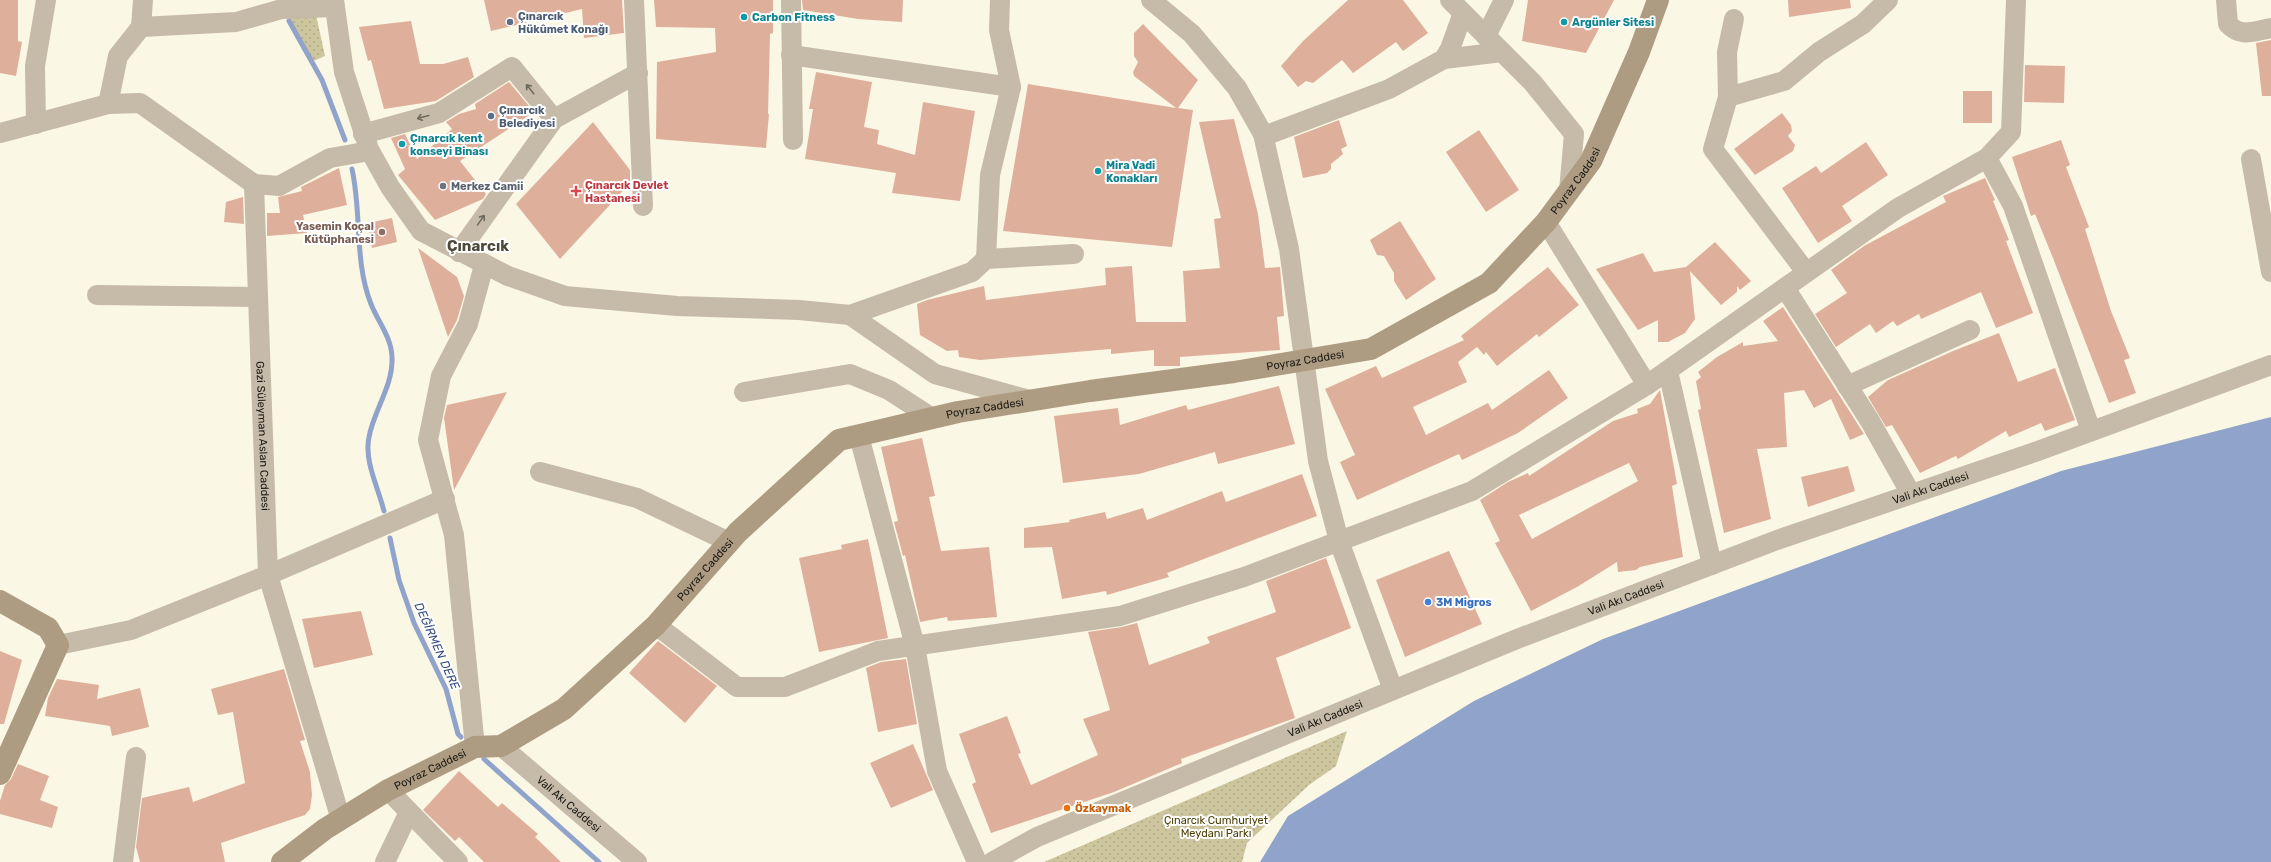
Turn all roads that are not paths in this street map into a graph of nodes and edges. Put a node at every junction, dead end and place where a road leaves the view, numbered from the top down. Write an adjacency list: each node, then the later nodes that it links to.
1 (46, 0): 26 (street)
2 (143, 0): 15 (street)
3 (634, 0): 21 (street)
4 (791, 0): 19 (street)
5 (1000, 0): 22 (street)
6 (1151, 0): 28 (street)
7 (1504, 0): 17 (street)
8 (1658, 0): 34 (street, Poyraz Caddesi)
9 (1888, 0): 23 (street)
10 (2016, 0): 31 (street)
11 (2226, 0): 16 (street)
12 (335, 3): 15 (street); 30 (street)
13 (1457, 6): 17 (street); 20 (street)
14 (1734, 19): 23 (street)
15 (141, 27): 24 (street)
16 (2271, 28)
17 (1486, 36): 18 (street)
18 (1502, 52): 20 (street); 34 (street)
19 (791, 54): 22 (street); 29 (street)
20 (1444, 59): 28 (street)
21 (638, 73): 25 (street); 35 (street)
22 (1011, 87): 39 (street)
23 (1728, 97): 41 (street)
24 (108, 104): 26 (street); 33 (street)
25 (554, 119): 30 (street, one-way to 30); 37 (street, one-way to 25)
26 (36, 124): 27 (street)
27 (0, 133)
28 (1264, 136): 48 (street)
29 (793, 140)
30 (366, 142): 33 (street); 37 (street)
31 (1987, 158): 41 (street); 56 (street)
32 (2251, 159): 42 (street)
33 (254, 184): 45 (street, Gazi Süleyman Aslan Caddesi)
34 (1569, 191): 36 (street, Poyraz Caddesi)
35 (643, 206)
36 (1546, 222): 48 (street, Poyraz Caddesi); 51 (street)
37 (459, 252): 40 (street)
38 (1074, 254): 39 (street)
39 (986, 259): 46 (street)
40 (484, 265): 46 (street); 60 (street)
41 (1806, 272): 43 (street)
42 (2271, 272)
43 (1785, 288): 50 (street); 52 (street)
44 (97, 294): 45 (street)
45 (258, 297): 64 (street, Gazi Süleyman Aslan Caddesi)
46 (850, 315): 54 (street)
47 (1970, 330): 52 (street)
48 (1304, 360): 54 (street, Poyraz Caddesi); 61 (street)
49 (2271, 365): 56 (street, Vali Akı Caddesi)
50 (1668, 370): 51 (street); 63 (street)
51 (1647, 385): 61 (street)
52 (1847, 386): 59 (street)
53 (744, 392): 55 (street)
54 (1029, 400): 55 (street, Poyraz Caddesi)
55 (932, 418): 57 (street, Poyraz Caddesi)
56 (2091, 432): 59 (street, Vali Akı Caddesi)
57 (859, 436): 62 (street, Poyraz Caddesi); 68 (street)
58 (540, 472): 62 (street)
59 (1911, 494): 63 (street, Vali Akı Caddesi)
60 (444, 499): 64 (street); 71 (street)
61 (1339, 541): 68 (street); 69 (street)
62 (729, 542): 66 (street, Poyraz Caddesi)
63 (1712, 565): 69 (street, Vali Akı Caddesi)
64 (268, 575): 67 (street); 76 (street, Gazi Süleyman Aslan Caddesi)
65 (0, 601): 67 (street)
66 (656, 625): 68 (street); 70 (street, Poyraz Caddesi)
67 (58, 645): 73 (street)
68 (915, 646): 82 (street)
69 (1393, 690): 83 (street, Vali Akı Caddesi)
70 (501, 746): 71 (street, Poyraz Caddesi); 81 (street, Vali Akı Caddesi)
71 (475, 747): 74 (street, Poyraz Caddesi)
72 (136, 757): 77 (street)
73 (0, 774)
74 (388, 790): 75 (street); 76 (street, Poyraz Caddesi)
75 (409, 812): 79 (street); 80 (street)
76 (341, 820): 78 (street, Poyraz Caddesi)
77 (123, 862)
78 (282, 862)
79 (385, 862)
80 (458, 862)
81 (637, 862)
82 (977, 862)
83 (992, 862)

